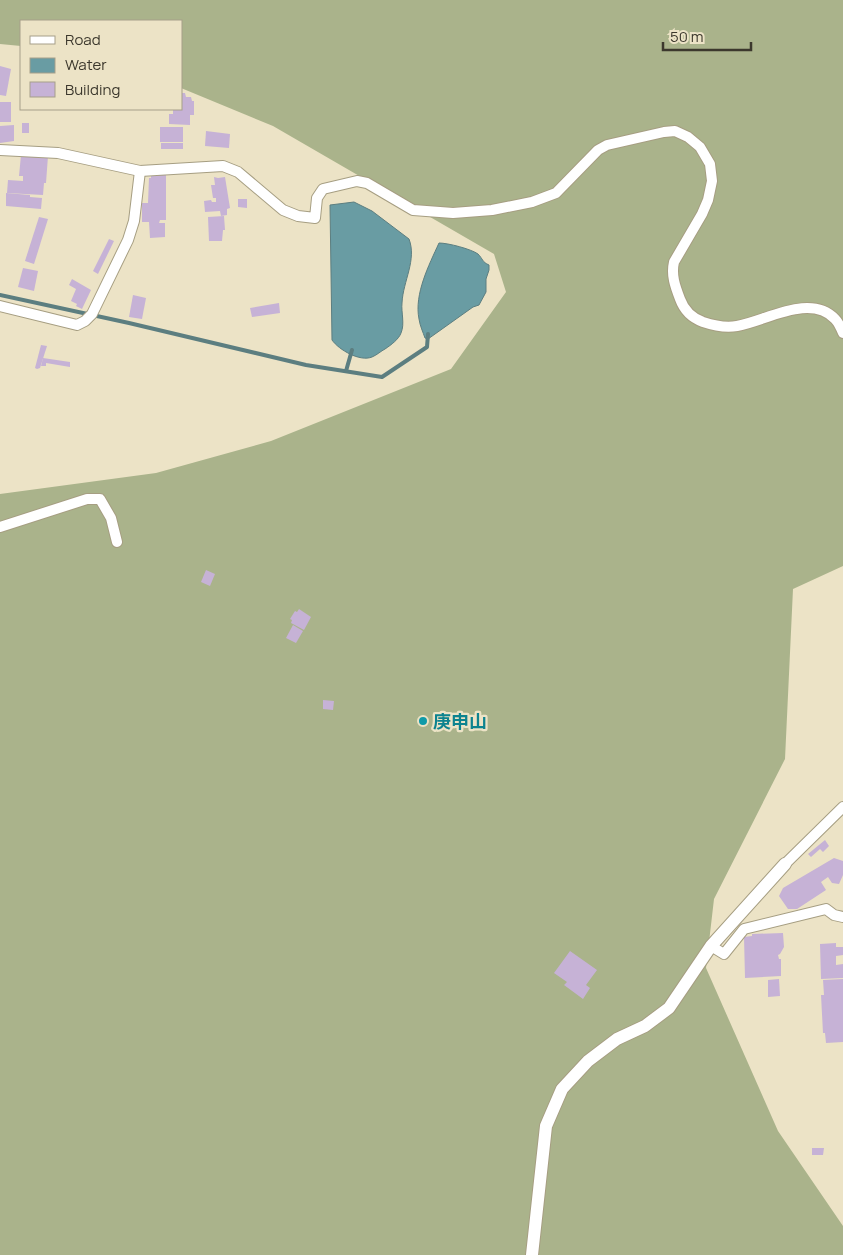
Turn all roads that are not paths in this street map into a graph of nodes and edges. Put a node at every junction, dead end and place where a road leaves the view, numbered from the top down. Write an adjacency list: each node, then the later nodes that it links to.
1 (0, 150): 2 (street)
2 (140, 171): 3 (street); 4 (street)
3 (0, 306)
4 (843, 332)
5 (0, 527): 6 (street)
6 (117, 542)
7 (843, 807): 8 (street)
8 (785, 864): 10 (street)
9 (843, 917): 10 (street)
10 (712, 946): 11 (street)
11 (532, 1255)

